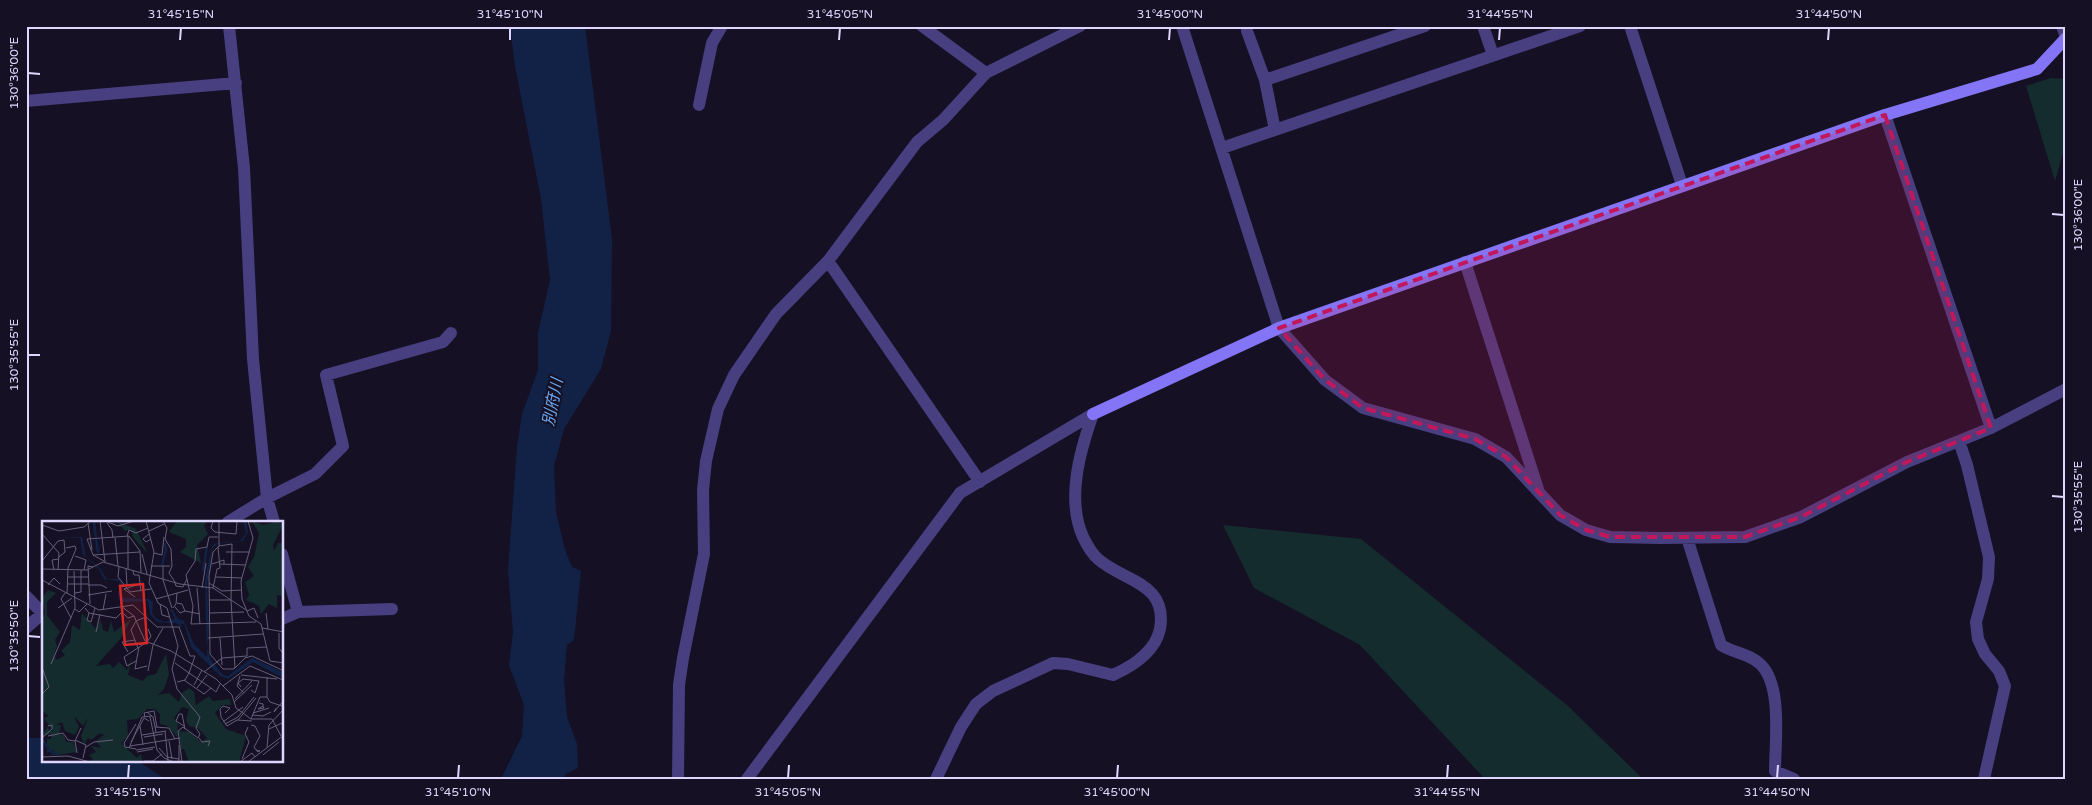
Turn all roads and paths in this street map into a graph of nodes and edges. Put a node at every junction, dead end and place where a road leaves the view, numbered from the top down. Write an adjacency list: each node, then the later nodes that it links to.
1 (229, 26): 16 (street)
2 (722, 26): 18 (street)
3 (922, 26): 14 (street)
4 (1080, 26): 14 (street)
5 (1182, 26): 21 (street)
6 (1247, 26): 15 (street)
7 (1425, 26): 15 (street)
8 (1483, 26): 13 (street)
9 (1580, 26): 13 (street)
10 (1630, 26): 22 (street)
11 (2062, 26): 12 (street)
12 (2066, 38): 19 (street)
13 (1493, 55): 20 (street)
14 (986, 73): 23 (street)
15 (1265, 80): 20 (street)
16 (236, 83): 17 (street); 33 (street)
17 (26, 100)
18 (699, 105)
19 (1885, 115): 22 (street); 29 (street)
20 (1276, 130): 21 (street)
21 (1222, 148): 25 (street)
22 (1682, 185): 24 (street)
23 (828, 261): 31 (street); 45 (street)
24 (1465, 262): 25 (street); 32 (street)
25 (1279, 328): 28 (street); 32 (street)
26 (451, 333): 33 (street)
27 (2066, 389): 29 (street)
28 (1092, 414): 31 (street); 47 (street)
29 (1991, 428): 30 (street)
30 (1959, 441): 36 (street); 49 (street)
31 (980, 482): 46 (street)
32 (1539, 492): 36 (street)
33 (267, 498): 34 (street); 35 (street)
34 (230, 521)
35 (274, 521)
36 (1687, 538): 48 (street)
37 (284, 561): 41 (street)
38 (26, 596): 40 (street)
39 (392, 608): 41 (street)
40 (42, 612)
41 (298, 612): 43 (street)
42 (42, 614): 44 (street)
43 (284, 618)
44 (26, 628)
45 (678, 779)
46 (747, 779)
47 (936, 779)
48 (1794, 779)
49 (1984, 779)

